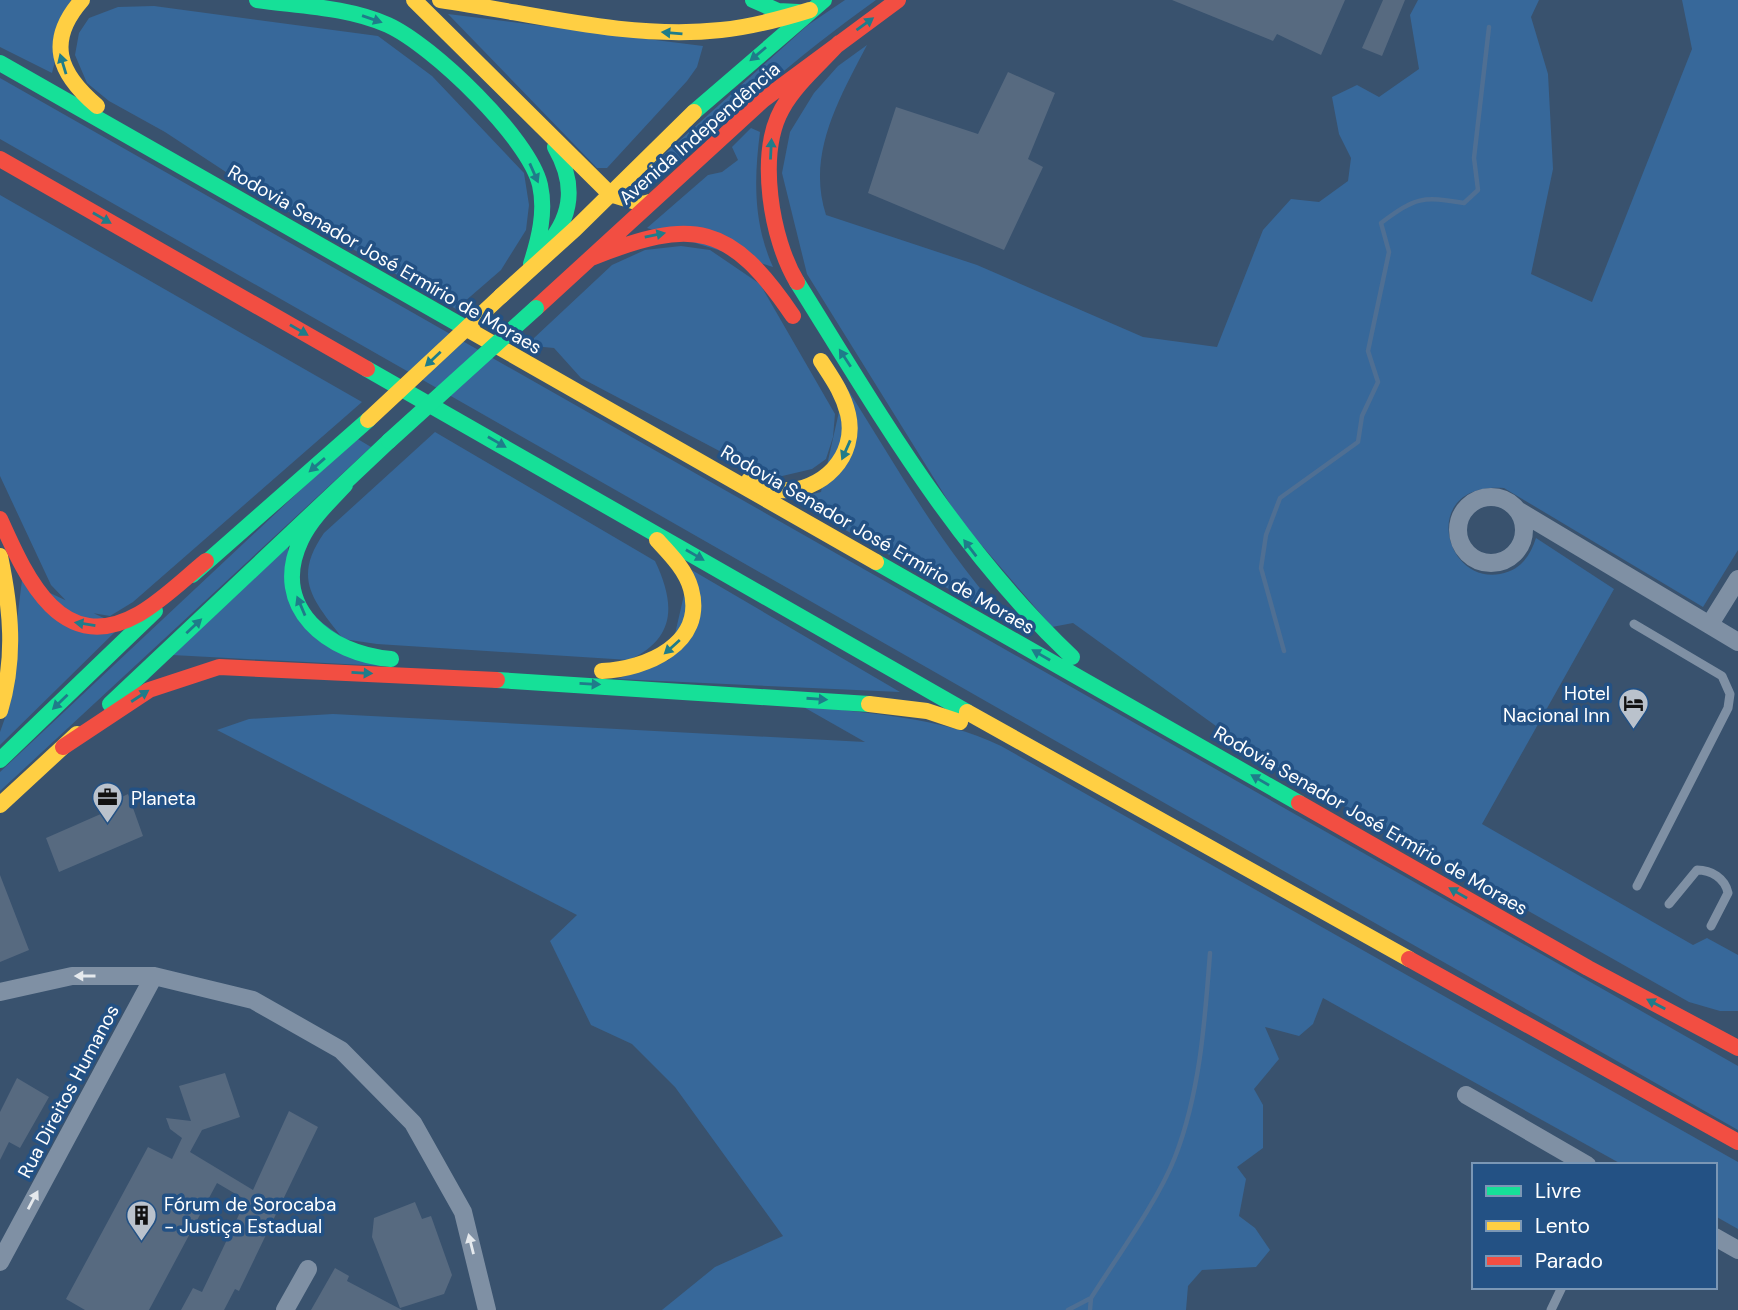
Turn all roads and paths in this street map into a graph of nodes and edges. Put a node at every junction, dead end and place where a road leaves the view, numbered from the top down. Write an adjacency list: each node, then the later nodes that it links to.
1 (82, 0): 12 (main road, one-way to 1)
2 (257, 0): 19 (main road, one-way to 19)
3 (414, 0): 11 (main road)
4 (440, 0): 8 (main road, one-way to 4)
5 (753, 0): 8 (main road)
6 (824, 0): 8 (main road, Avenida Independência)
7 (898, 0): 9 (main road, Avenida Independência, one-way to 7)
8 (810, 10): 16 (main road, Avenida Independência, one-way to 16)
9 (839, 43): 17 (main road, Avenida Independência); 32 (main road, one-way to 9)
10 (0, 62): 12 (main road, Rodovia Senador José Ermírio de Moraes)
11 (547, 133): 16 (main road); 19 (main road)
12 (166, 158): 21 (main road, Rodovia Senador José Ermírio de Moraes)
13 (0, 159): 15 (main road)
14 (0, 167): 15 (main road)
15 (60, 194): 25 (main road, one-way to 25)
16 (610, 194): 17 (main road); 20 (main road, Avenida Independência)
17 (650, 202): 18 (main road, Avenida Independência)
18 (592, 258): 21 (main road, one-way to 21); 22 (main road, Avenida Independência, bridge)
19 (530, 264): 20 (main road)
20 (503, 294): 27 (main road, one-way to 27, bridge)
21 (715, 470): 32 (main road, Rodovia Senador José Ermírio de Moraes, one-way to 21)
22 (345, 485): 25 (main road, one-way to 22); 35 (main road, one-way to 22)
23 (1519, 510): 30 (street)
24 (0, 519): 27 (main road, one-way to 24)
25 (647, 527): 34 (main road, one-way to 34)
26 (0, 556): 33 (main road)
27 (206, 561): 36 (main road, one-way to 36)
28 (1738, 579): 30 (street)
29 (1633, 624): 38 (lane)
30 (1710, 624): 31 (street)
31 (1738, 642)
32 (1121, 701): 43 (main road, Rodovia Senador José Ermírio de Moraes, one-way to 32)
33 (0, 711)
34 (1021, 743): 35 (main road, one-way to 34); 47 (main road)
35 (63, 747): 37 (main road)
36 (0, 760)
37 (0, 806)
38 (1637, 886)
39 (1669, 904): 40 (lane)
40 (1711, 926)
41 (154, 976): 42 (street, one-way to 42); 51 (street, Rua Direitos Humanos, one-way to 41); 55 (street, one-way to 41)
42 (0, 992)
43 (1696, 1025): 44 (main road); 45 (main road, Rodovia Senador José Ermírio de Moraes)
44 (1728, 1025)
45 (1738, 1048)
46 (1466, 1095): 48 (street)
47 (1738, 1142)
48 (1584, 1163)
49 (1717, 1238): 50 (street)
50 (1738, 1250)
51 (0, 1261)
52 (307, 1269): 54 (street)
53 (1561, 1289): 56 (lane)
54 (285, 1310)
55 (487, 1310)
56 (1551, 1310)

